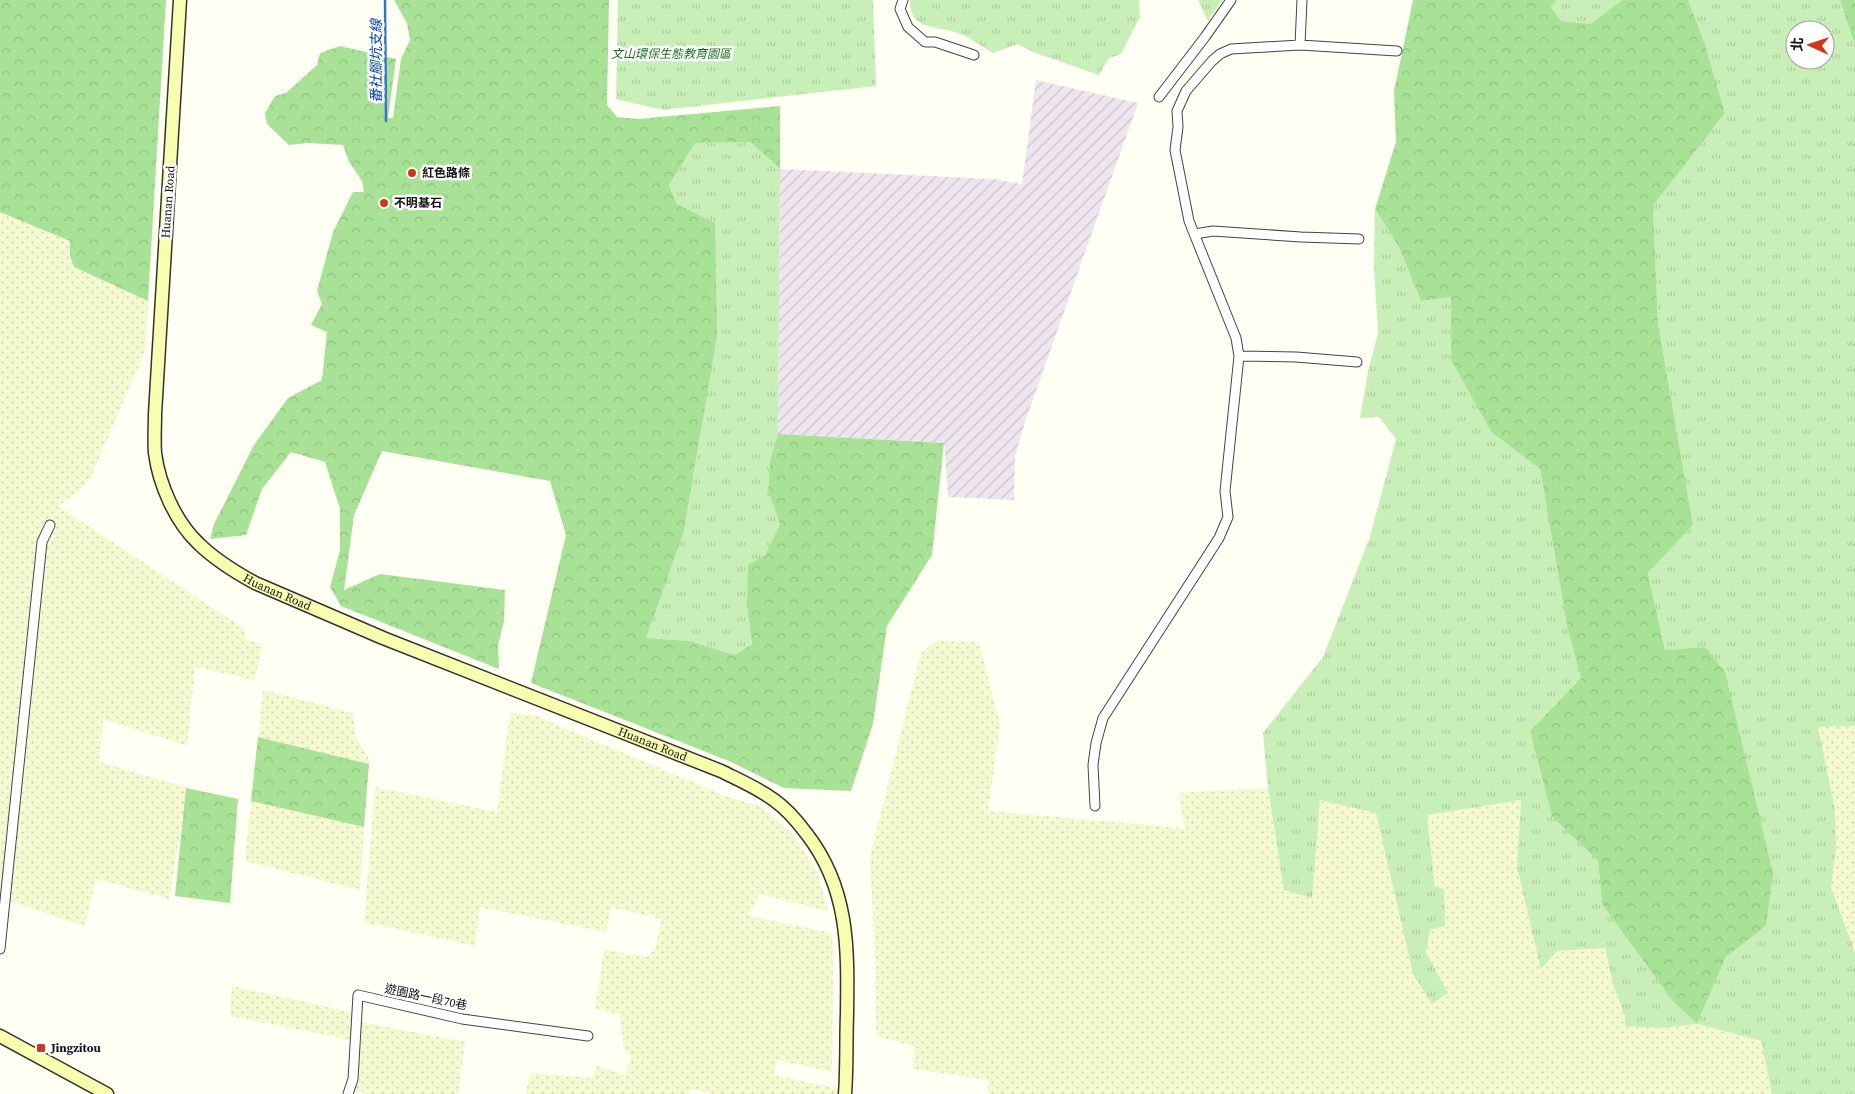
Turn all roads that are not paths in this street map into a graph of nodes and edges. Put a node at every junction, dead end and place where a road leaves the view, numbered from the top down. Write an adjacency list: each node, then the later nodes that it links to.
1 (180, 0): 20 (street, Huanan Road)
2 (903, 0): 7 (street)
3 (1231, 0): 8 (street)
4 (1302, 0): 5 (street)
5 (1300, 45): 6 (street); 9 (street)
6 (1397, 51)
7 (974, 55)
8 (1159, 97)
9 (1195, 234): 10 (street); 11 (street)
10 (1359, 239)
11 (1239, 356): 12 (street); 14 (street)
12 (1357, 362)
13 (50, 525): 15 (street)
14 (1095, 806)
15 (0, 949)
16 (0, 1036): 18 (street)
17 (588, 1036): 19 (street, 遊園路一段70巷)
18 (107, 1094)
19 (348, 1094)
20 (846, 1094)

